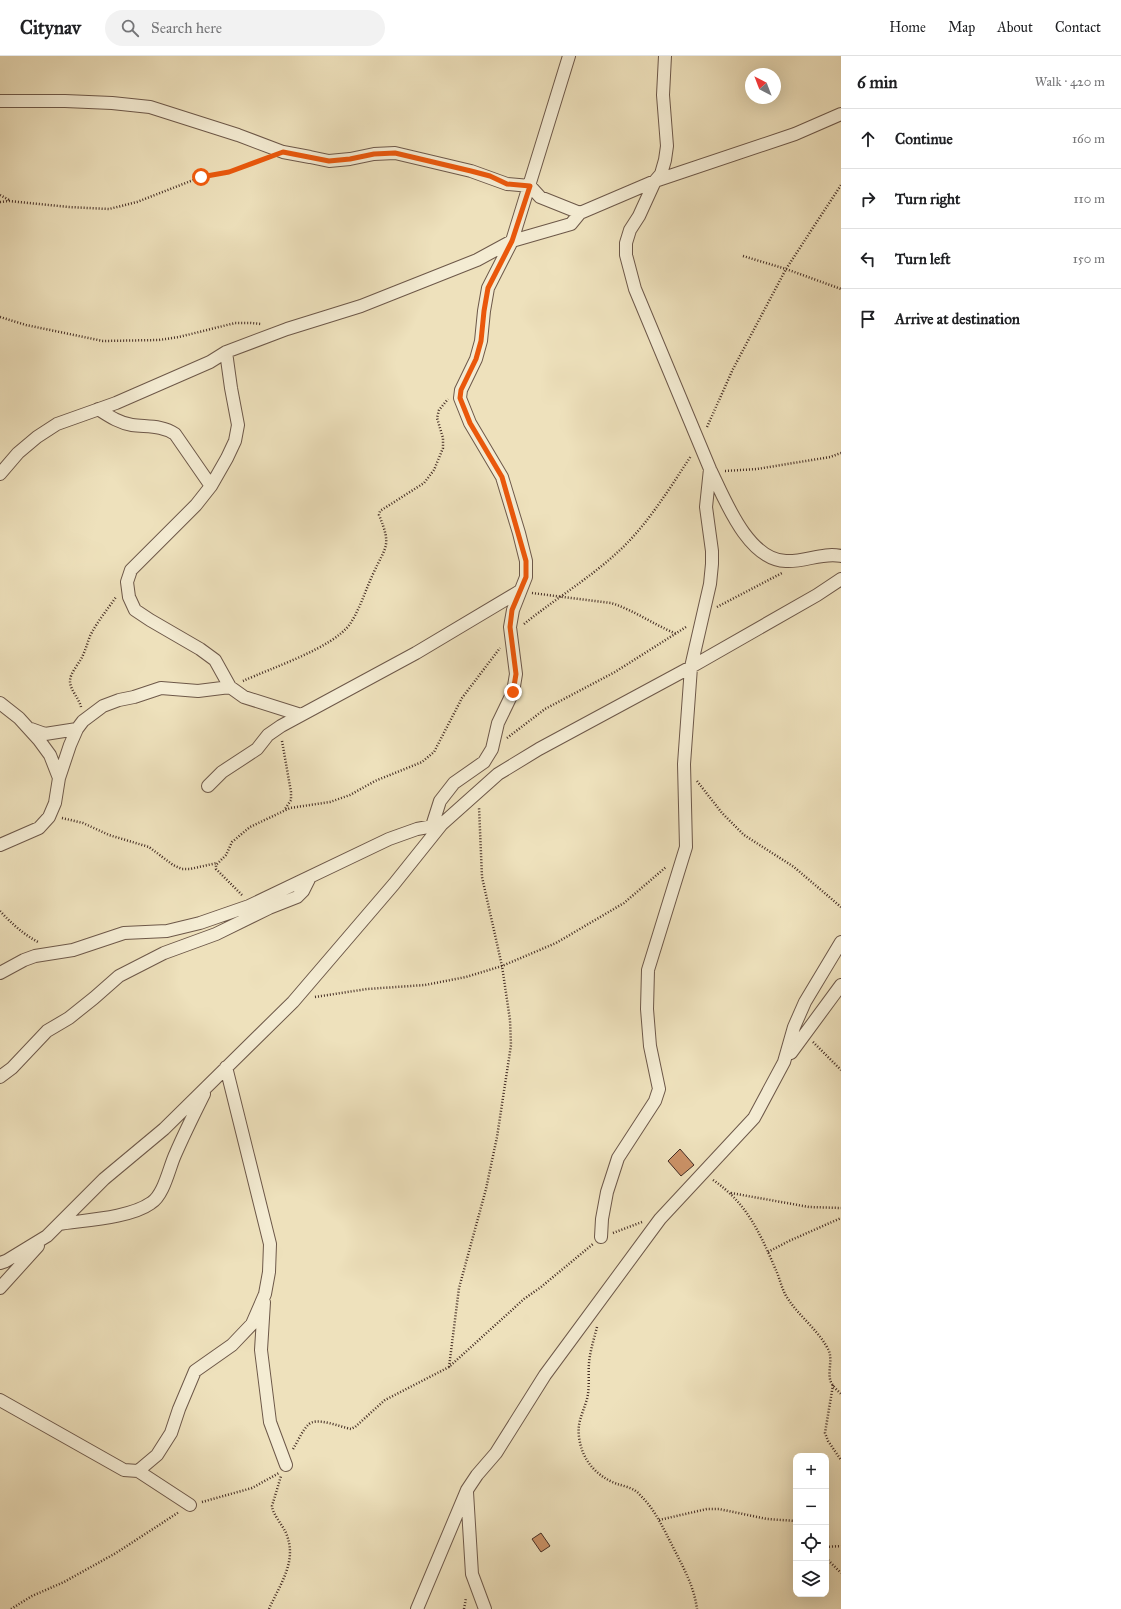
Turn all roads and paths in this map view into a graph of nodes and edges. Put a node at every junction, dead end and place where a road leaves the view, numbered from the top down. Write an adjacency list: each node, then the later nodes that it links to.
1 (570, 56): 8 (street)
2 (665, 56): 6 (street)
3 (0, 102): 5 (street)
4 (841, 114): 6 (street)
5 (283, 152): 8 (street); 10 (path)
6 (655, 181): 12 (street); 22 (street)
7 (841, 185): 15 (path)
8 (530, 186): 12 (street); 13 (street)
9 (0, 195): 10 (path)
10 (9, 201): 11 (path)
11 (0, 202)
12 (580, 213): 13 (street)
13 (512, 241): 19 (street); 31 (street)
14 (743, 256): 15 (path)
15 (786, 269): 16 (path); 22 (path)
16 (841, 289)
17 (0, 317): 18 (path)
18 (266, 325)
19 (226, 352): 21 (street); 26 (street)
20 (450, 396): 37 (path)
21 (98, 409): 25 (street); 26 (street)
22 (699, 445): 24 (street); 32 (path)
23 (841, 453): 24 (path)
24 (710, 470): 27 (street); 33 (street)
25 (0, 474)
26 (211, 486): 30 (street)
27 (841, 556)
28 (785, 572): 33 (path)
29 (841, 579): 36 (street)
30 (127, 582): 37 (street); 40 (path)
31 (520, 590): 32 (path); 34 (street); 39 (street)
32 (559, 597): 34 (path); 35 (path)
33 (703, 614): 35 (path); 36 (street)
34 (511, 634): 43 (street); 48 (path)
35 (678, 634): 43 (path)
36 (691, 667): 44 (street); 47 (street)
37 (230, 687): 39 (street); 40 (street)
38 (0, 703): 42 (street)
39 (301, 715): 41 (street)
40 (80, 725): 42 (street); 45 (street)
41 (281, 726): 46 (street); 48 (path)
42 (30, 729): 45 (street)
43 (492, 749): 50 (street)
44 (684, 764): 56 (path); 77 (street)
45 (59, 778): 49 (street)
46 (208, 786)
47 (478, 792): 50 (street); 60 (path)
48 (285, 810): 52 (path)
49 (49, 817): 51 (street); 52 (path)
50 (437, 825): 54 (street); 66 (street)
51 (0, 845)
52 (217, 863): 55 (path)
53 (669, 864): 60 (path)
54 (308, 878): 55 (street); 68 (street)
55 (249, 906): 59 (street)
56 (841, 907)
57 (0, 911): 59 (path)
58 (841, 942): 65 (street)
59 (58, 953): 61 (street)
60 (502, 966): 63 (path); 83 (path)
61 (0, 973)
62 (841, 985): 64 (street)
63 (314, 997)
64 (804, 1033): 65 (street); 67 (path)
65 (784, 1062): 70 (street)
66 (226, 1068): 69 (street); 81 (street)
67 (841, 1070)
68 (0, 1077)
69 (208, 1085): 75 (street); 75 (street)
70 (703, 1173): 71 (path); 74 (street)
71 (729, 1192): 72 (path); 78 (path)
72 (841, 1208)
73 (841, 1218): 78 (path)
74 (660, 1219): 77 (path); 90 (street)
75 (59, 1224): 76 (street)
76 (47, 1236): 79 (street); 80 (street)
77 (601, 1237): 83 (path)
78 (768, 1252): 84 (path)
79 (0, 1263)
80 (0, 1288)
81 (265, 1294): 88 (street); 89 (street)
82 (597, 1326): 92 (path)
83 (449, 1367): 88 (path)
84 (833, 1384): 85 (path); 87 (path)
85 (841, 1394)
86 (0, 1400): 89 (street)
87 (841, 1460)
88 (286, 1465): 91 (path); 99 (path)
89 (138, 1471): 91 (street)
90 (467, 1490): 100 (street); 101 (street)
91 (190, 1505): 98 (path)
92 (659, 1520): 93 (path); 102 (path)
93 (793, 1520)
94 (841, 1546): 95 (path)
95 (829, 1547)
96 (829, 1561): 97 (path)
97 (841, 1574)
98 (11, 1609)
99 (269, 1609)
100 (418, 1609)
101 (484, 1609)
102 (697, 1609)

